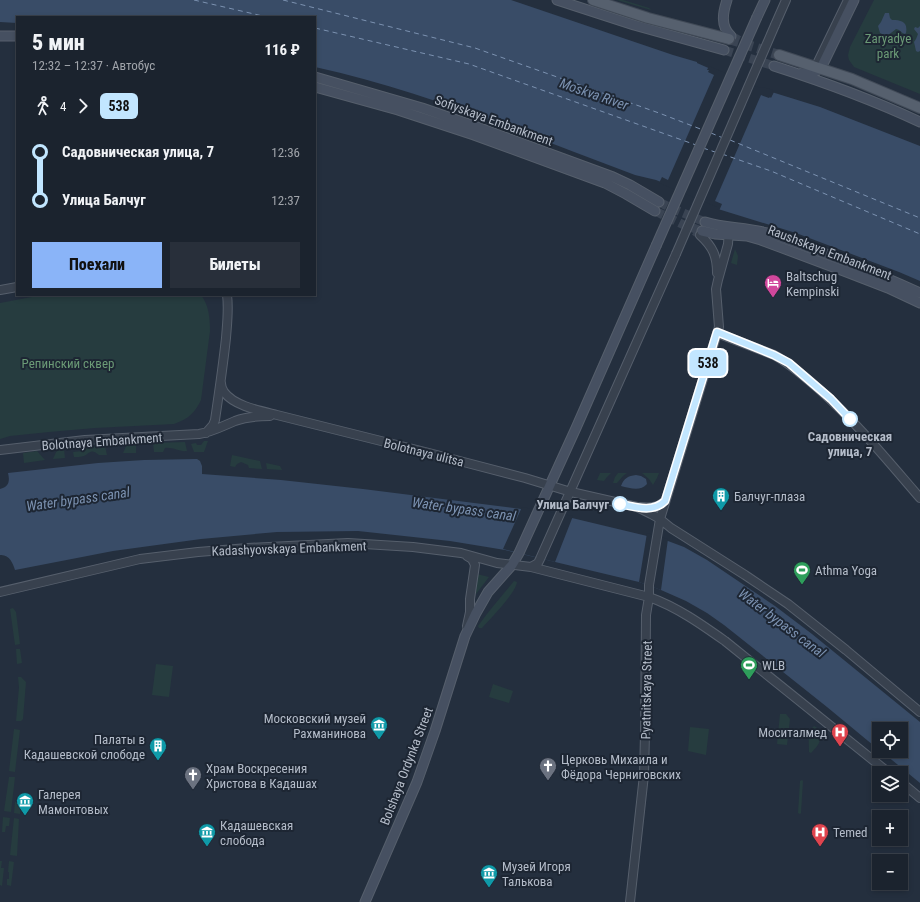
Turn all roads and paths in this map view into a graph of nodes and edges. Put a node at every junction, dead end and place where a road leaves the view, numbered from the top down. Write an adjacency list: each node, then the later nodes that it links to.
1 (557, 0): 11 (main road)
2 (593, 0): 10 (main road)
3 (727, 0): 10 (main road)
4 (765, 0): 36 (main road, Bolshaya Ordynka Street, bridge)
5 (786, 0): 37 (street, bridge)
6 (848, 0): 14 (street)
7 (854, 0): 14 (main road)
8 (0, 36): 9 (main road)
9 (16, 36)
10 (730, 37)
11 (724, 50)
12 (779, 55): 14 (main road)
13 (774, 66): 15 (main road)
14 (818, 69): 15 (main road); 17 (main road); 19 (main road)
15 (796, 73): 17 (main road)
16 (316, 77): 21 (main road, Sofiyskaya Embankment)
17 (819, 80): 20 (main road)
18 (316, 87): 22 (main road, Sofiyskaya Embankment)
19 (920, 108)
20 (920, 122)
21 (659, 202)
22 (655, 211)
23 (702, 229): 24 (main road); 25 (street)
24 (729, 231): 25 (street); 28 (main road, Raushskaya Embankment); 30 (main road, Raushskaya Embankment)
25 (718, 280): 31 (street)
26 (16, 287): 27 (street)
27 (0, 290)
28 (920, 293)
29 (227, 296): 32 (street)
30 (920, 303)
31 (717, 332): 38 (street); 39 (street, Pyatnitskaya Street)
32 (221, 383): 33 (street, Bolotnaya ulitsa); 34 (street)
33 (277, 415): 34 (street, Bolotnaya ulitsa); 36 (street, Bolotnaya ulitsa)
34 (205, 433): 35 (street, Bolotnaya Embankment)
35 (0, 450)
36 (550, 486): 37 (street, Bolotnaya ulitsa); 43 (main road, Bolshaya Ordynka Street)
37 (571, 492): 40 (street, Bolotnaya ulitsa); 44 (street)
38 (920, 498)
39 (665, 501): 40 (street); 41 (street, Pyatnitskaya Street)
40 (637, 507): 41 (street)
41 (660, 519): 46 (street, Pyatnitskaya Street); 48 (street)
42 (460, 553): 43 (street, Kadashyovskaya Embankment); 45 (street, Kadashyovskaya Embankment); 47 (street, Bolshaya Ordynka Street)
43 (512, 565): 44 (street, Kadashyovskaya Embankment); 47 (main road, Bolshaya Ordynka Street)
44 (531, 567): 46 (street, Kadashyovskaya Embankment)
45 (0, 592)
46 (649, 597): 49 (street, Kadashyovskaya Embankment); 53 (street, Pyatnitskaya Street)
47 (465, 636): 52 (main road, Bolshaya Ordynka Street)
48 (920, 712)
49 (880, 766)
50 (908, 788): 51 (street)
51 (920, 798)
52 (365, 902)
53 (630, 902)

